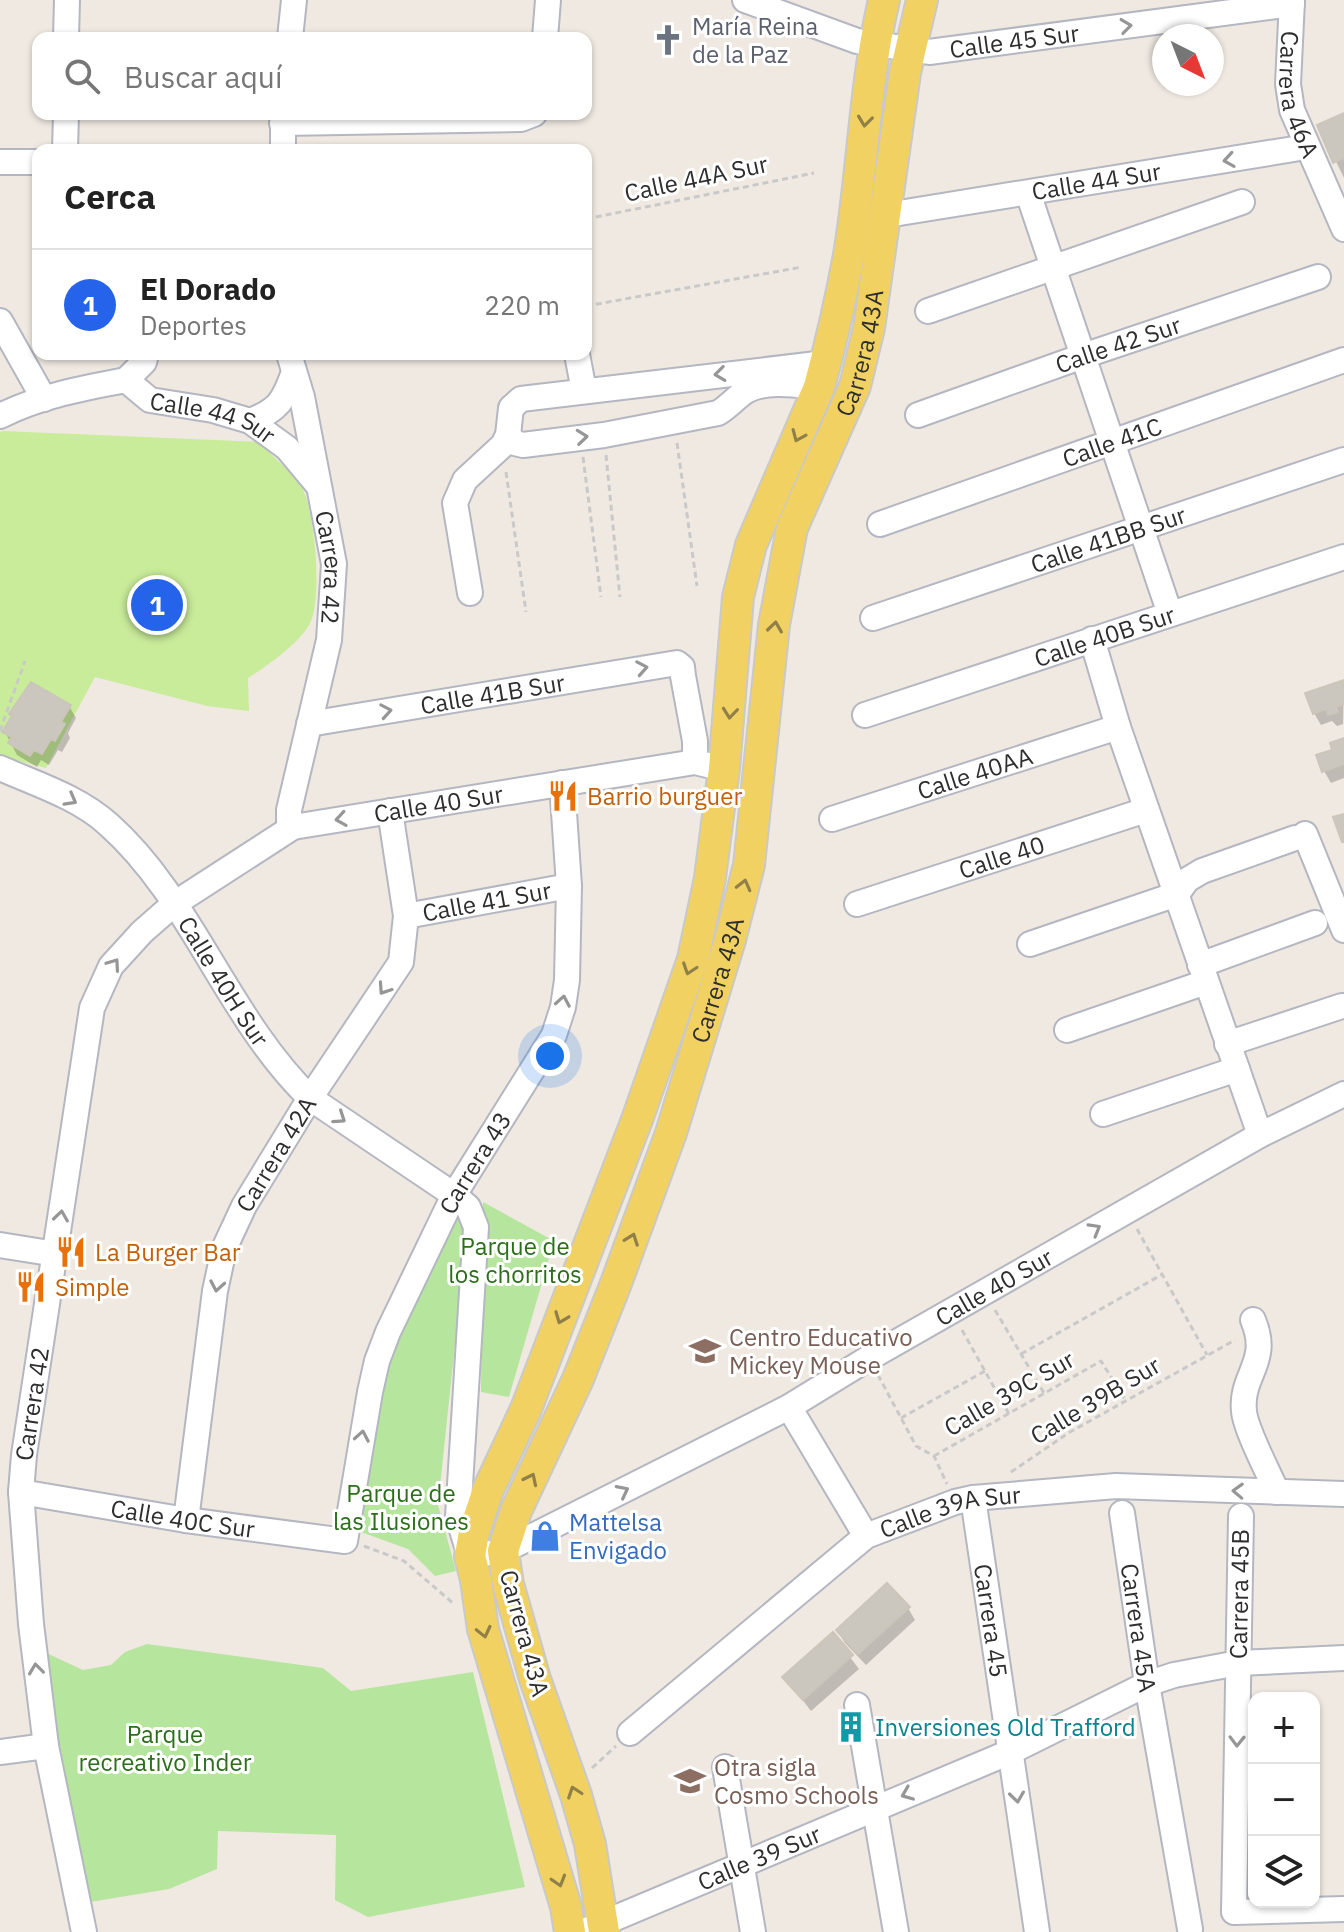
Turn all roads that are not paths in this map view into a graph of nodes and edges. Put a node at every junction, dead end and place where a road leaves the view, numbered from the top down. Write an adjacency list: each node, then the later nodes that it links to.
1 (67, 0): 8 (street)
2 (294, 0): 9 (street)
3 (548, 0): 10 (street)
4 (745, 0): 11 (street, Calle 45 Sur)
5 (884, 0): 11 (main road, Carrera 43A)
6 (922, 0): 12 (main road, Carrera 43A)
7 (1292, 2): 12 (street, Calle 45 Sur, one-way to 7); 17 (street, Carrera 46A)
8 (66, 32)
9 (291, 32)
10 (545, 32)
11 (875, 44): 12 (street, Calle 45 Sur); 33 (main road, Carrera 43A, one-way to 33)
12 (909, 50): 22 (main road, Carrera 43A)
13 (66, 120): 15 (street)
14 (282, 120): 16 (street)
15 (65, 144)
16 (283, 144)
17 (1306, 147): 20 (street, Calle 44 Sur, one-way to 20); 23 (street, Carrera 46A)
18 (0, 162): 19 (street)
19 (32, 162)
20 (1028, 193): 22 (street, Calle 44 Sur); 24 (street)
21 (1242, 202): 24 (street)
22 (887, 215): 93 (main road, Carrera 43A, one-way to 22)
23 (1344, 229)
24 (1053, 269): 26 (street); 28 (street)
25 (1318, 277): 28 (street, Calle 42 Sur)
26 (928, 311)
27 (0, 321): 36 (street)
28 (1083, 356): 37 (street, Calle 42 Sur); 41 (street)
29 (144, 360): 34 (street)
30 (578, 360): 35 (street)
31 (1344, 360): 41 (street, Calle 41C)
32 (292, 363): 39 (street); 43 (street, Carrera 42)
33 (822, 375): 35 (street, one-way to 35); 40 (street); 56 (main road, Carrera 43A, one-way to 56)
34 (126, 380): 36 (street, Calle 44 Sur); 39 (street, Calle 44 Sur)
35 (584, 391): 40 (street)
36 (44, 399): 38 (street, Calle 44 Sur)
37 (918, 415)
38 (0, 416)
39 (250, 421): 43 (street, Calle 44 Sur)
40 (505, 440): 47 (street)
41 (1112, 444): 44 (street, Calle 41C); 45 (street)
42 (1344, 460): 45 (street, Calle 41BB Sur)
43 (319, 486): 52 (street, Carrera 42)
44 (880, 524)
45 (1141, 529): 48 (street); 49 (street, Calle 41BB Sur)
46 (1344, 557): 48 (street, Calle 40B Sur)
47 (470, 593)
48 (1170, 614): 50 (street, Calle 40B Sur)
49 (873, 618)
50 (1092, 639): 51 (street, Calle 40B Sur); 53 (street)
51 (865, 715)
52 (309, 724): 54 (street, Calle 41B Sur, one-way to 54); 61 (street, Carrera 42)
53 (1118, 727): 58 (street); 60 (street, Calle 40AA)
54 (695, 762): 56 (street, Calle 40 Sur); 57 (street, Calle 40 Sur)
55 (0, 768): 64 (street, Calle 40H Sur, one-way to 64)
56 (724, 769): 94 (main road, Carrera 43A, one-way to 94)
57 (562, 783): 59 (street, Calle 40 Sur); 62 (street, Carrera 43)
58 (1146, 810): 63 (street); 65 (street, Calle 40)
59 (390, 811): 61 (street, Calle 40 Sur, one-way to 61); 66 (street, Carrera 42A)
60 (832, 819)
61 (293, 827): 64 (street, Calle 40 Sur)
62 (569, 886): 66 (street, Calle 41 Sur); 79 (street, Carrera 43, one-way to 62)
63 (1177, 894): 68 (street); 69 (street); 70 (street)
64 (174, 904): 76 (street, Calle 40H Sur); 81 (street, Carrera 42, one-way to 64)
65 (857, 904)
66 (406, 916): 76 (street, Carrera 42A, one-way to 76)
67 (1315, 923): 70 (street)
68 (1344, 930)
69 (1030, 944)
70 (1203, 974): 72 (street); 73 (street)
71 (1342, 1006): 73 (street)
72 (1067, 1030)
73 (1227, 1044): 74 (street)
74 (1237, 1069): 77 (street); 78 (street)
75 (1344, 1094): 78 (street, Calle 40 Sur)
76 (310, 1098): 79 (street, Calle 40H Sur, one-way to 79); 90 (street, Carrera 42A, one-way to 90)
77 (1103, 1114)
78 (1260, 1135): 83 (street, Calle 40 Sur, one-way to 78)
79 (454, 1195): 92 (street, Carrera 43, one-way to 79); 94 (street, Carrera 43A)
80 (0, 1245): 81 (street)
81 (56, 1254): 84 (street, Carrera 42)
82 (1246, 1329): 85 (street)
83 (789, 1407): 91 (street); 93 (street, Calle 40 Sur, one-way to 83)
84 (21, 1492): 90 (street, Calle 40C Sur); 100 (street, Carrera 42, one-way to 84)
85 (1277, 1492): 86 (street, Calle 39A Sur); 87 (street, Calle 39A Sur, one-way to 87)
86 (1344, 1494)
87 (964, 1500): 91 (street, Calle 39A Sur); 102 (street, Carrera 45)
88 (1122, 1513): 97 (street, Carrera 45A)
89 (1241, 1516): 96 (street, Carrera 45B)
90 (186, 1520): 92 (street, Calle 40C Sur)
91 (866, 1536): 99 (street, Calle 39A Sur)
92 (345, 1541)
93 (503, 1551): 94 (street, Calle 40 Sur); 107 (main road, Carrera 43A, one-way to 93)
94 (470, 1556): 110 (main road, Carrera 43A, one-way to 110)
95 (1344, 1658): 96 (street, Calle 39 Sur)
96 (1238, 1663): 97 (street, Calle 39 Sur); 106 (street, Carrera 45B, one-way to 106)
97 (1147, 1684): 102 (street, Calle 39 Sur); 108 (street, Carrera 45A)
98 (857, 1705): 104 (street)
99 (630, 1733)
100 (46, 1746): 101 (street); 109 (street, Carrera 42)
101 (0, 1752)
102 (1010, 1752): 104 (street, Calle 39 Sur, one-way to 104); 113 (street, Carrera 45, one-way to 113)
103 (725, 1767): 105 (street)
104 (875, 1807): 105 (street, Calle 39 Sur); 112 (street)
105 (742, 1866): 107 (street, Calle 39 Sur); 111 (street)
106 (1344, 1909)
107 (596, 1929)
108 (1190, 1929)
109 (84, 1932)
110 (570, 1932)
111 (753, 1932)
112 (896, 1932)
113 (1037, 1932)

